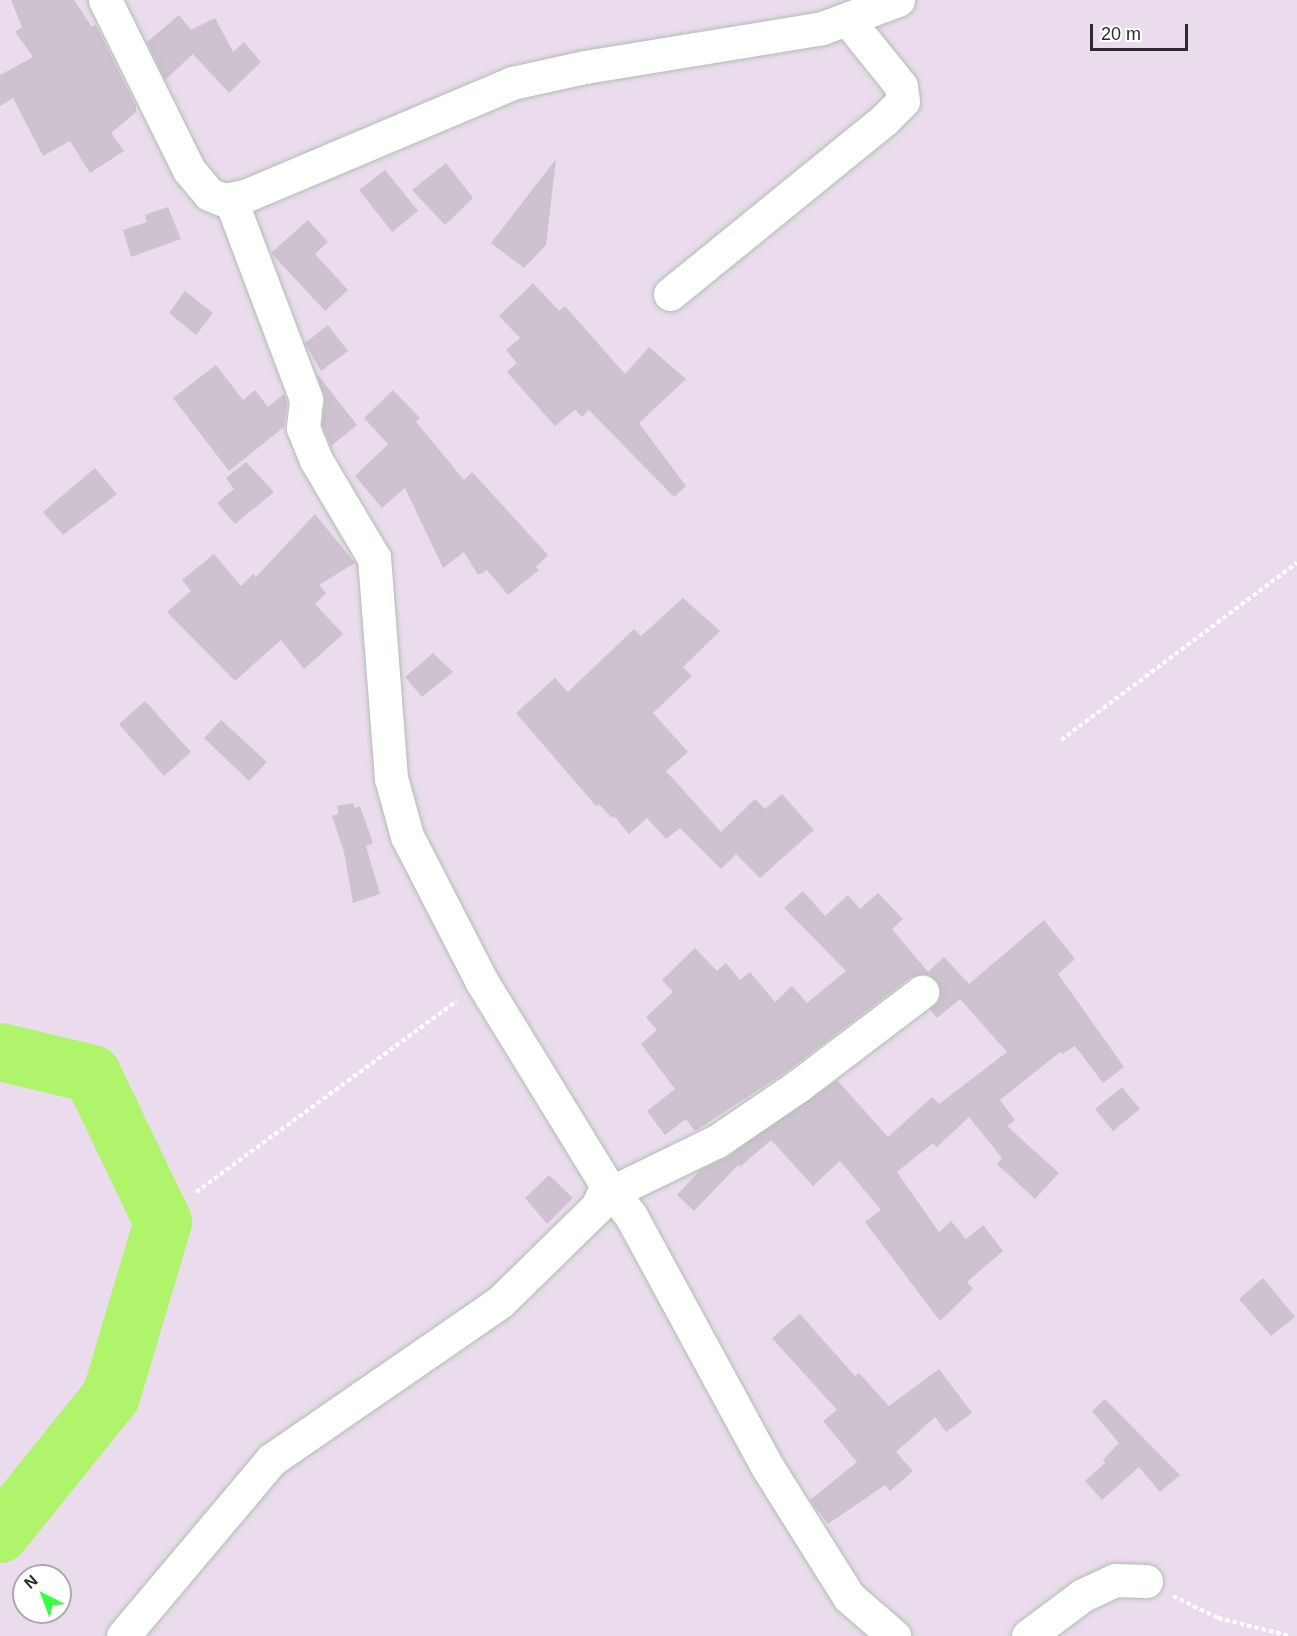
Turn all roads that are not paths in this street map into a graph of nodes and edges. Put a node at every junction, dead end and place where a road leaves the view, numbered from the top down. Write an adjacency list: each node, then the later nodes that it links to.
1 (105, 0): 4 (street)
2 (898, 0): 3 (street)
3 (848, 20): 4 (street); 5 (street)
4 (231, 200): 7 (street)
5 (670, 294)
6 (922, 992): 7 (street)
7 (610, 1189): 9 (street); 10 (street)
8 (1146, 1581): 11 (street)
9 (123, 1636)
10 (894, 1636)
11 (1028, 1636)

